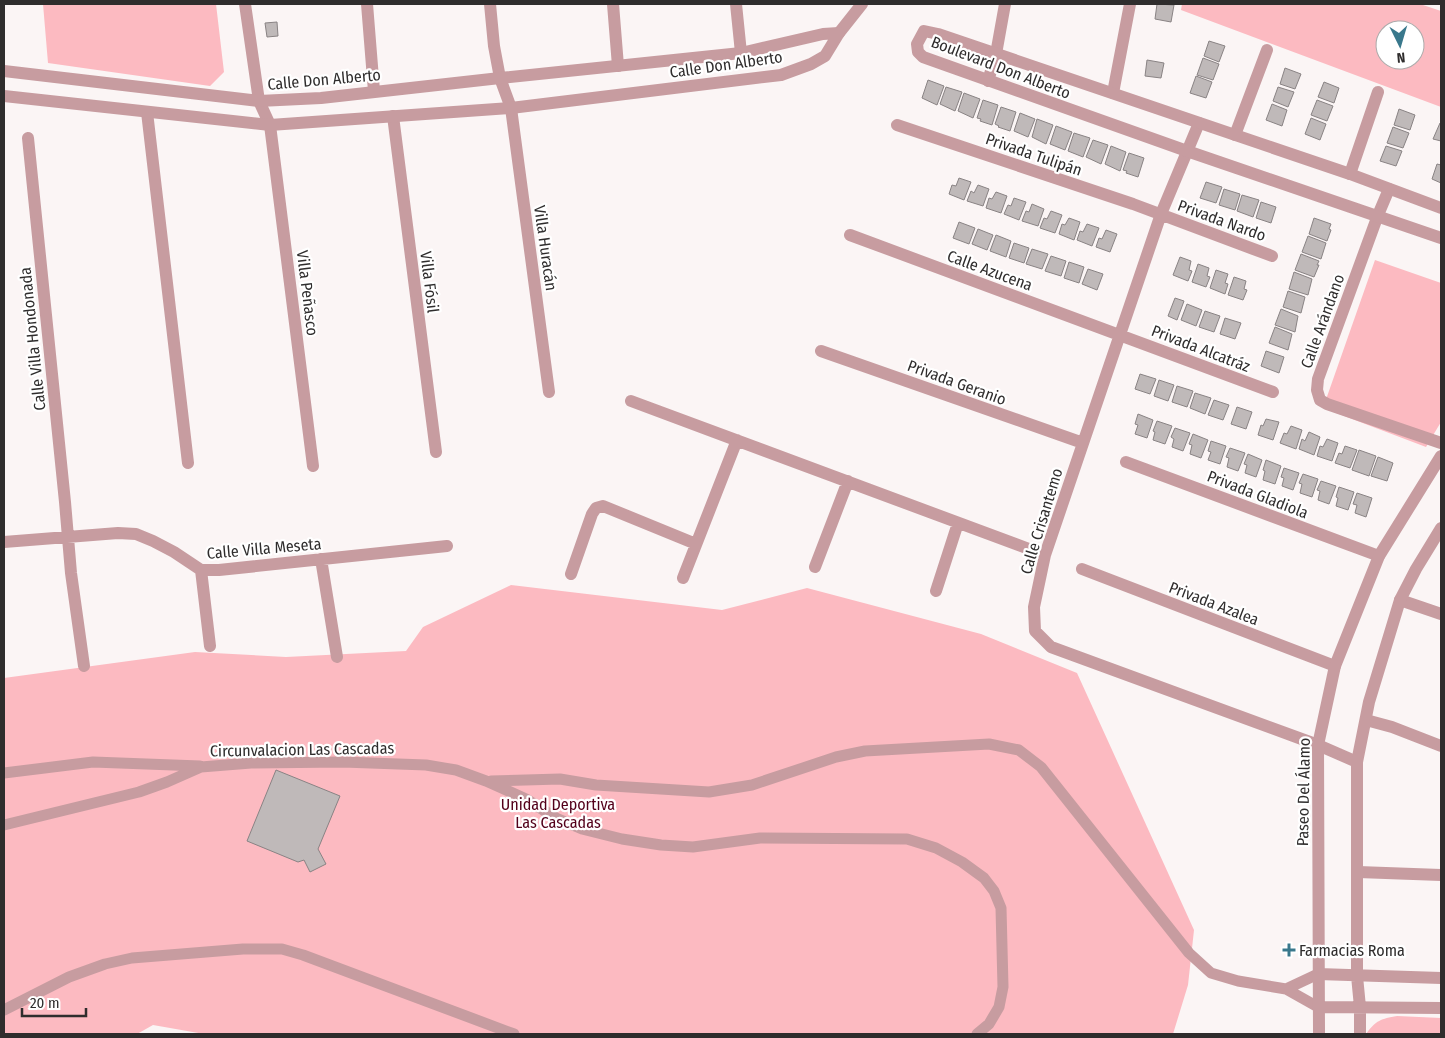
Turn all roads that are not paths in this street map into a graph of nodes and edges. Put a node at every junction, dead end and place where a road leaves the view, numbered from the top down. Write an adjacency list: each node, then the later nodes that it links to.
1 (245, 4): 21 (street, Villa Peñasco)
2 (367, 4): 17 (street)
3 (490, 4): 15 (street, Villa Huracán)
4 (613, 4): 13 (street)
5 (736, 4): 11 (street)
6 (862, 4): 9 (street)
7 (1005, 4): 12 (street)
8 (1130, 4): 19 (street)
9 (839, 33): 11 (street, Calle Don Alberto); 22 (street, Calle Don Alberto)
10 (1267, 50): 28 (street)
11 (741, 53): 13 (street, Calle Don Alberto)
12 (996, 54): 16 (street); 16 (street, Boulevard Don Alberto); 19 (street, Boulevard Don Alberto)
13 (618, 66): 15 (street, Calle Don Alberto)
14 (4, 71): 21 (street, Calle Don Alberto)
15 (500, 78): 17 (street, Calle Don Alberto); 22 (street, Villa Huracán)
16 (988, 81): 30 (street, Boulevard Don Alberto)
17 (374, 91): 21 (street, Calle Don Alberto)
18 (1378, 92): 31 (street)
19 (1113, 93): 25 (street, Boulevard Don Alberto)
20 (4, 96): 23 (street, Calle Don Alberto)
21 (259, 102): 26 (street, Villa Peñasco)
22 (511, 108): 24 (street, Calle Don Alberto); 41 (street, Villa Huracán)
23 (147, 112): 26 (street, Calle Don Alberto); 50 (street)
24 (393, 116): 26 (street, Calle Don Alberto); 47 (street, Villa Fósil)
25 (1199, 124): 28 (street, Boulevard Don Alberto); 30 (street, Calle Crisantemo)
26 (270, 125): 51 (street, Villa Peñasco)
27 (897, 125): 34 (street, Privada Tulipán)
28 (1235, 134): 31 (street, Boulevard Don Alberto)
29 (28, 138): 55 (street, Calle Villa Hondonada)
30 (1187, 151): 34 (street, Calle Crisantemo); 35 (street, Boulevard Don Alberto)
31 (1350, 174): 32 (street, Boulevard Don Alberto)
32 (1389, 189): 33 (street, Boulevard Don Alberto); 35 (street, Calle Arándano)
33 (1441, 208)
34 (1161, 214): 38 (street, Privada Nardo); 39 (street, Calle Crisantemo)
35 (1378, 215): 37 (street, Boulevard Don Alberto); 46 (street, Calle Arándano)
36 (850, 235): 39 (street, Calle Azucena)
37 (1441, 238)
38 (1272, 256)
39 (1119, 335): 42 (street, Privada Alcatráz); 45 (street, Calle Crisantemo)
40 (821, 351): 45 (street, Privada Geranio)
41 (549, 392)
42 (1273, 392)
43 (631, 401): 44 (street)
44 (737, 440): 52 (street); 57 (street)
45 (1082, 443): 59 (street, Calle Crisantemo)
46 (1441, 443)
47 (436, 452)
48 (1441, 456): 60 (street, Paseo Del Álamo)
49 (1126, 462): 60 (street, Privada Gladiola)
50 (188, 463)
51 (313, 466)
52 (848, 481): 53 (street); 62 (street)
53 (958, 523): 59 (street); 67 (street)
54 (1441, 528): 68 (street)
55 (68, 536): 56 (street, Calle Villa Meseta); 64 (street, Calle Villa Meseta); 72 (street, Calle Villa Hondonada)
56 (4, 542)
57 (696, 544): 65 (street); 66 (street)
58 (447, 546): 61 (street, Calle Villa Meseta)
59 (1045, 555): 75 (street, Calle Crisantemo)
60 (1379, 556): 73 (street, Paseo Del Álamo)
61 (321, 560): 64 (street, Calle Villa Meseta); 71 (street)
62 (815, 567)
63 (1082, 569): 73 (street, Privada Azalea)
64 (201, 570): 70 (street)
65 (571, 574)
66 (683, 578)
67 (936, 591)
68 (1400, 600): 69 (street); 74 (street)
69 (1441, 614)
70 (210, 646)
71 (337, 657)
72 (84, 666)
73 (1335, 666): 75 (street, Paseo Del Álamo)
74 (1366, 720): 76 (street); 77 (street)
75 (1318, 745): 77 (street, Calle Crisantemo); 84 (street, Paseo Del Álamo)
76 (1441, 746)
77 (1357, 762): 82 (street)
78 (201, 766): 79 (lane); 80 (lane, Circunvalacion Las Cascadas); 81 (lane, Circunvalacion Las Cascadas)
79 (4, 774)
80 (486, 781): 87 (lane); 93 (lane, Circunvalacion Las Cascadas)
81 (4, 825)
82 (1358, 872): 83 (street); 85 (street)
83 (1441, 875)
84 (1318, 974): 85 (street); 87 (lane); 88 (street, Paseo Del Álamo)
85 (1357, 976): 86 (street); 89 (street)
86 (1441, 978)
87 (1286, 989): 88 (lane)
88 (1318, 1007): 89 (street); 94 (street, Paseo Del Álamo)
89 (1360, 1007): 90 (street); 95 (street)
90 (1441, 1008)
91 (4, 1010): 92 (lane)
92 (514, 1034)
93 (977, 1034)
94 (1319, 1034)
95 (1360, 1034)

